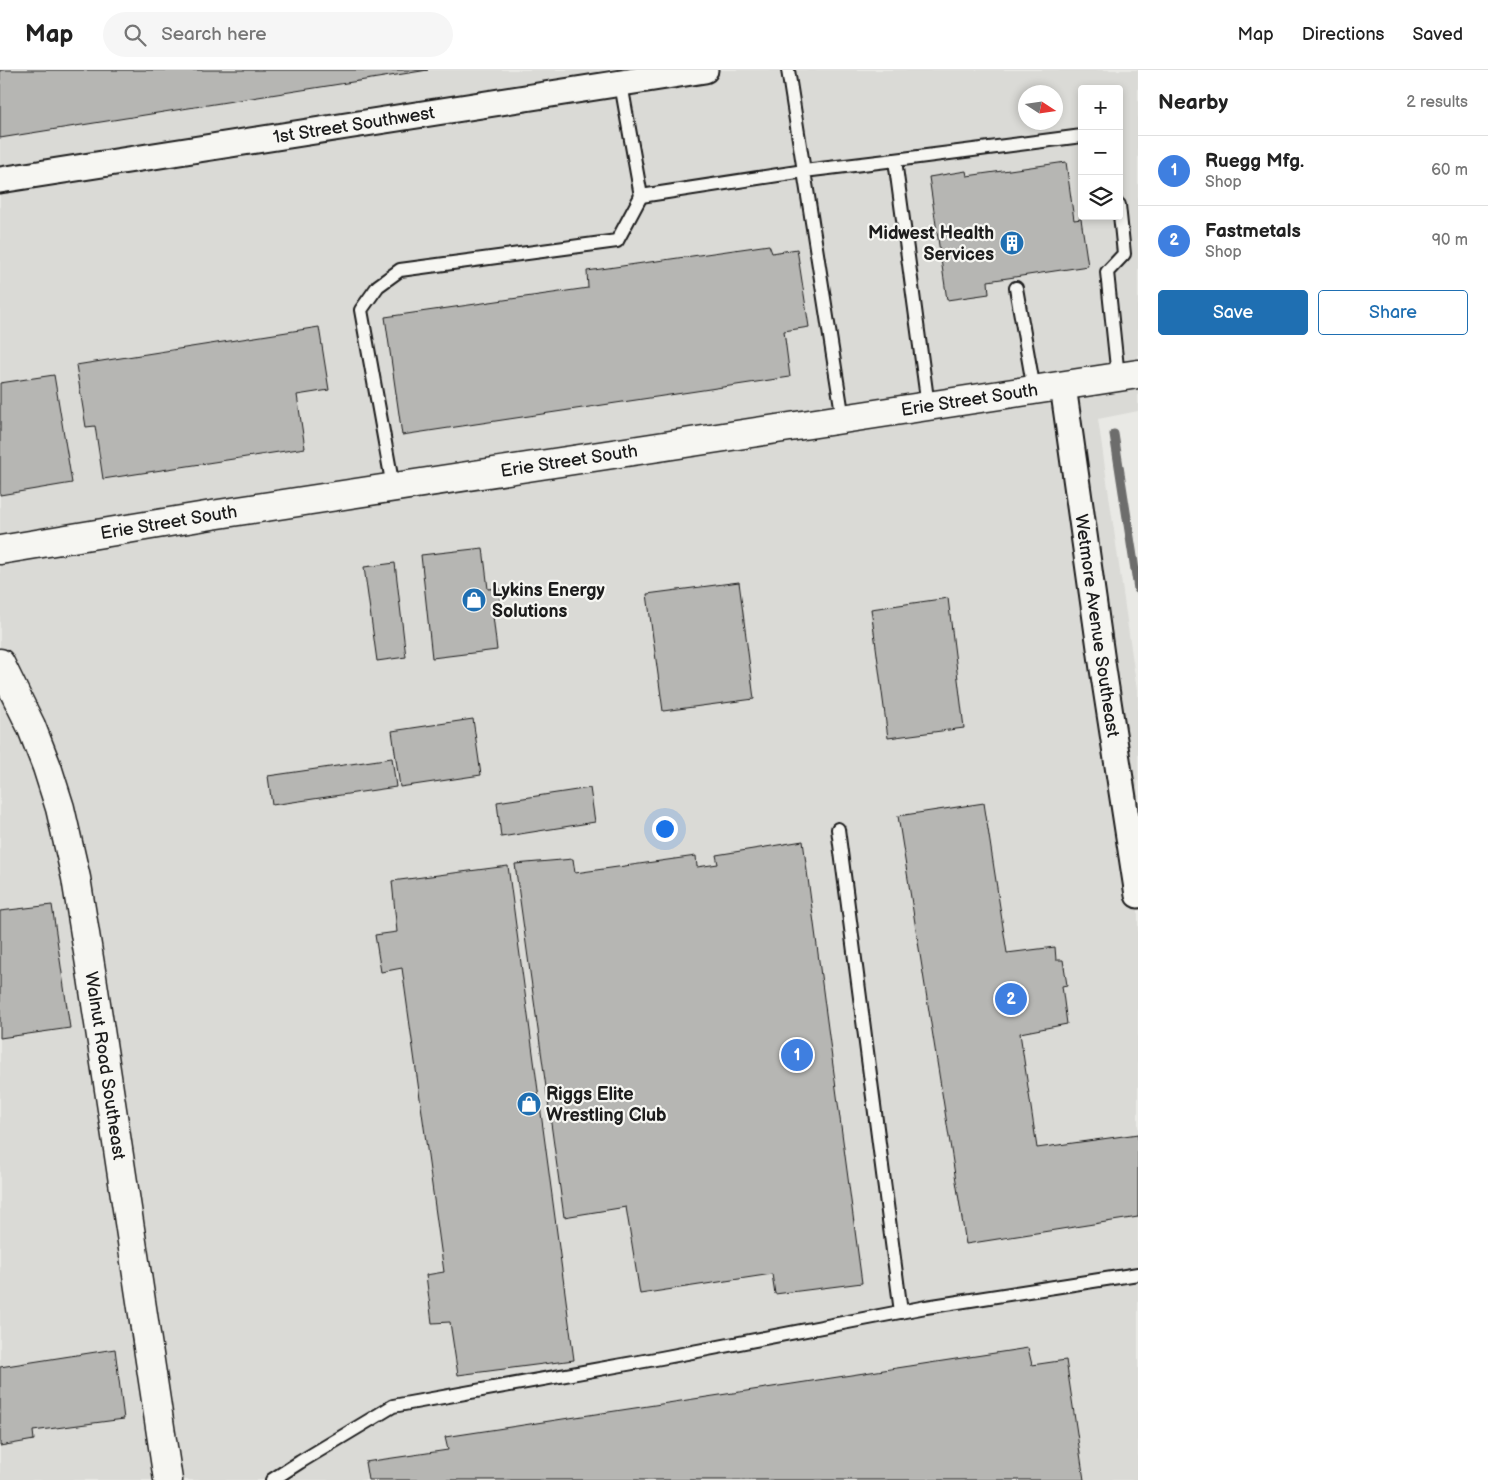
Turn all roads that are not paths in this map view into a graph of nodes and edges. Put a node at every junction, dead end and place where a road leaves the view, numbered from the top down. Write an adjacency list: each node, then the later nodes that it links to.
1 (706, 70): 3 (street, 1st Street Southwest)
2 (788, 70): 6 (lane)
3 (621, 84): 7 (street, 1st Street Southwest); 8 (lane)
4 (1078, 137): 5 (lane)
5 (895, 160): 6 (lane); 14 (lane)
6 (804, 171): 8 (lane); 15 (lane)
7 (0, 180)
8 (641, 196): 16 (lane)
9 (1121, 220): 11 (lane)
10 (1016, 288): 13 (lane)
11 (1128, 376): 12 (main road, Erie Street South)
12 (1063, 386): 13 (main road, Erie Street South); 20 (street, Wetmore Avenue Southeast)
13 (1034, 390): 14 (main road, Erie Street South)
14 (928, 406): 15 (main road, Erie Street South)
15 (843, 419): 16 (main road, Erie Street South)
16 (393, 487): 17 (main road, Erie Street South)
17 (0, 550)
18 (0, 663): 23 (main road, Walnut Road Southeast)
19 (838, 829): 22 (lane)
20 (1138, 895)
21 (1138, 1274): 22 (lane)
22 (901, 1312): 24 (lane)
23 (168, 1480)
24 (272, 1480)

